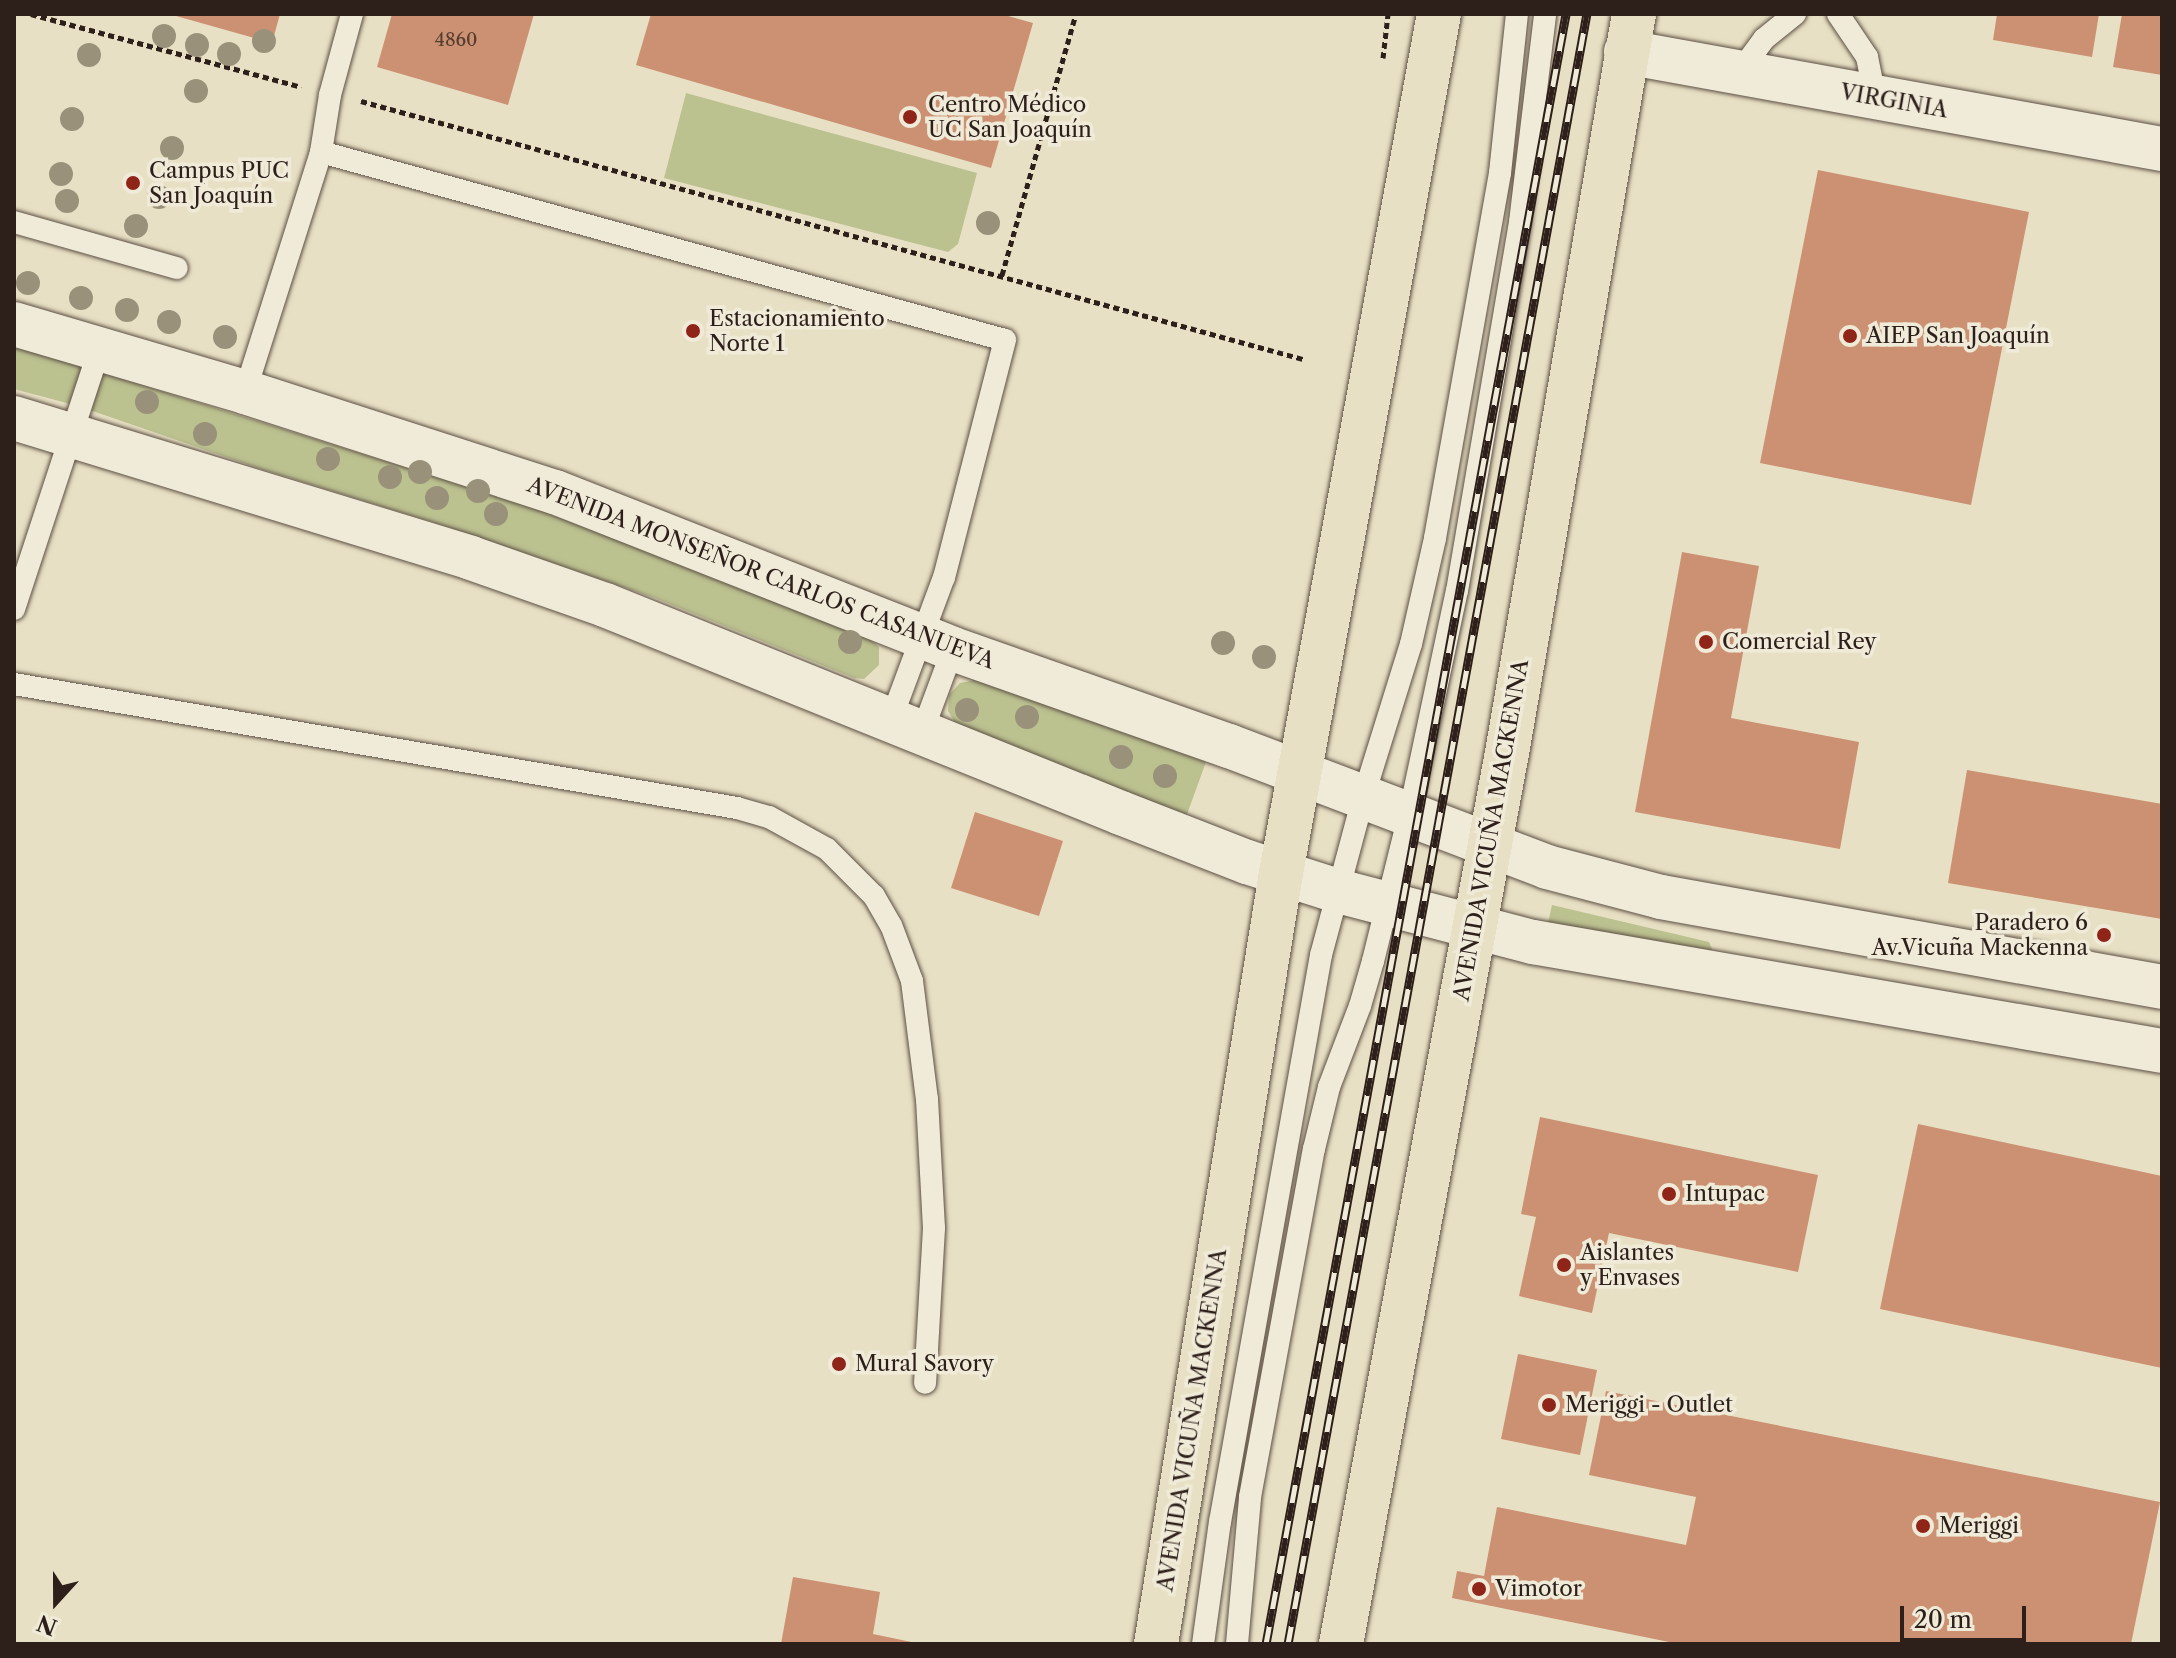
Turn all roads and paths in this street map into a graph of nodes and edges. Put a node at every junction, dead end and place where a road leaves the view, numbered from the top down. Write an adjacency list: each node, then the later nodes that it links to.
1 (31, 14): 11 (path)
2 (352, 14): 11 (lane)
3 (1076, 14): 18 (path)
4 (1439, 14): 29 (main road, AVENIDA VICUÑA MACKENNA)
5 (1517, 14): 30 (lane)
6 (1545, 14): 31 (lane)
7 (1795, 14): 10 (lane)
8 (1838, 14): 12 (lane)
9 (1630, 33): 10 (main road, VIRGINIA); 32 (main road, AVENIDA VICUÑA MACKENNA)
10 (1739, 73): 12 (main road, VIRGINIA)
11 (330, 95): 15 (lane)
12 (1875, 97): 14 (main road, VIRGINIA)
13 (354, 99): 18 (path)
14 (2162, 149)
15 (321, 152): 22 (lane); 26 (lane)
16 (14, 222): 17 (lane)
17 (177, 268)
18 (1002, 275): 21 (path)
19 (14, 324): 20 (main road, AVENIDA MONSEÑOR CARLOS CASANUEVA)
20 (100, 348): 22 (main road, AVENIDA MONSEÑOR CARLOS CASANUEVA); 24 (lane)
21 (1303, 359)
22 (245, 392): 26 (main road, AVENIDA MONSEÑOR CARLOS CASANUEVA)
23 (14, 418): 24 (main road)
24 (70, 434): 25 (lane); 28 (main road)
25 (14, 609)
26 (938, 643): 28 (lane); 28 (lane); 29 (main road, AVENIDA MONSEÑOR CARLOS CASANUEVA)
27 (14, 684): 39 (lane)
28 (906, 729): 33 (main road)
29 (1299, 773): 30 (main road, AVENIDA MONSEÑOR CARLOS CASANUEVA); 33 (main road, AVENIDA VICUÑA MACKENNA)
30 (1363, 798): 31 (main road, AVENIDA MONSEÑOR CARLOS CASANUEVA); 34 (lane)
31 (1409, 816): 32 (main road, AVENIDA MONSEÑOR CARLOS CASANUEVA); 35 (lane)
32 (1489, 846): 36 (main road, AVENIDA VICUÑA MACKENNA); 37 (main road, AVENIDA MONSEÑOR CARLOS CASANUEVA)
33 (1281, 873): 34 (main road); 40 (main road, AVENIDA VICUÑA MACKENNA)
34 (1338, 891): 35 (main road); 41 (lane)
35 (1387, 903): 36 (main road); 42 (lane)
36 (1473, 925): 38 (main road); 43 (main road, AVENIDA VICUÑA MACKENNA)
37 (2162, 987)
38 (2162, 1051)
39 (925, 1383)
40 (1156, 1644)
41 (1203, 1644)
42 (1237, 1644)
43 (1341, 1644)

